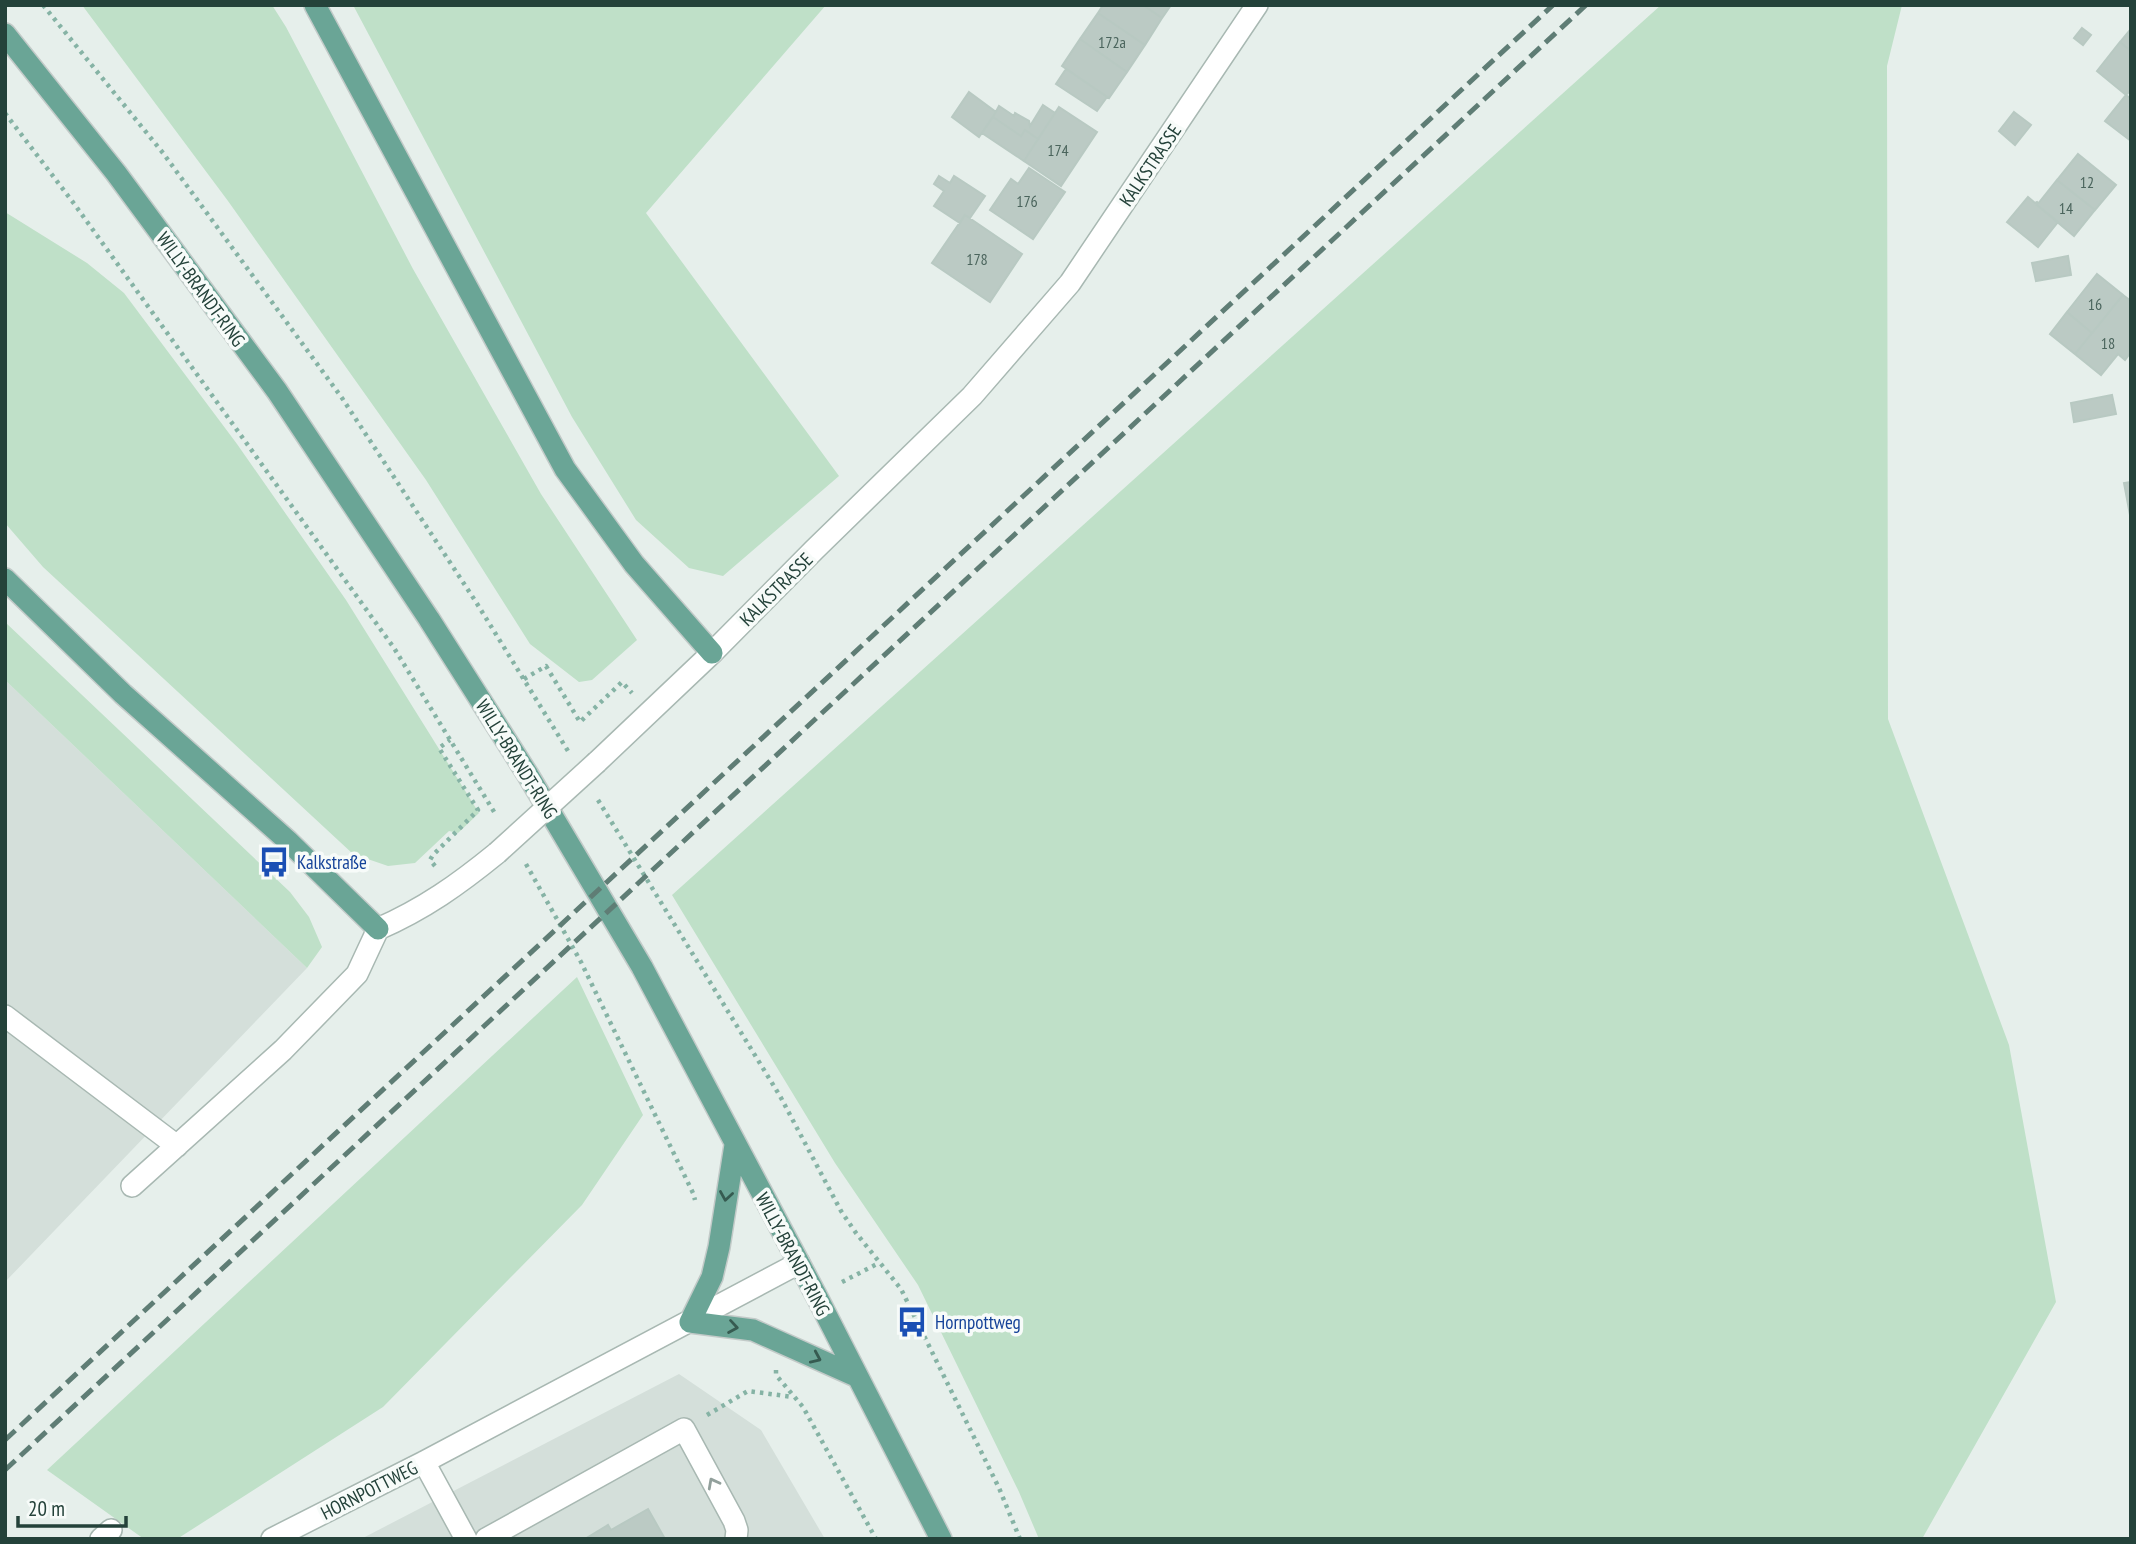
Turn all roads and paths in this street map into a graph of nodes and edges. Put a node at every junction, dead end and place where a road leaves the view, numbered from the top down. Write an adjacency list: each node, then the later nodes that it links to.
1 (43, 5): 8 (path)
2 (315, 5): 7 (main road)
3 (1257, 5): 7 (street, KALKSTRASSE)
4 (5, 34): 18 (main road, WILLY-BRANDT-RING)
5 (5, 113): 10 (path)
6 (5, 579): 16 (main road)
7 (712, 653): 16 (street, KALKSTRASSE, bridge)
8 (524, 679): 9 (path); 11 (path)
9 (622, 682)
10 (450, 740): 13 (path); 14 (path)
11 (575, 763)
12 (597, 798): 35 (path)
13 (503, 826)
14 (433, 855)
15 (524, 862): 21 (path)
16 (379, 929): 19 (street)
17 (5, 1016): 19 (street)
18 (735, 1145): 22 (main road, WILLY-BRANDT-RING); 23 (main road, one-way to 23)
19 (177, 1146): 20 (street)
20 (132, 1186)
21 (696, 1206)
22 (799, 1263): 23 (street, HORNPOTTWEG); 25 (main road, WILLY-BRANDT-RING)
23 (690, 1322): 25 (main road, one-way to 25); 28 (street, HORNPOTTWEG)
24 (776, 1375): 26 (path)
25 (858, 1377): 34 (main road, WILLY-BRANDT-RING)
26 (794, 1397): 27 (path); 33 (path)
27 (684, 1429): 31 (street); 32 (street, one-way to 27)
28 (424, 1462): 29 (street, HORNPOTTWEG); 30 (street)
29 (272, 1539)
30 (466, 1539)
31 (486, 1539)
32 (736, 1539)
33 (876, 1539)
34 (941, 1539)
35 (1020, 1539)

